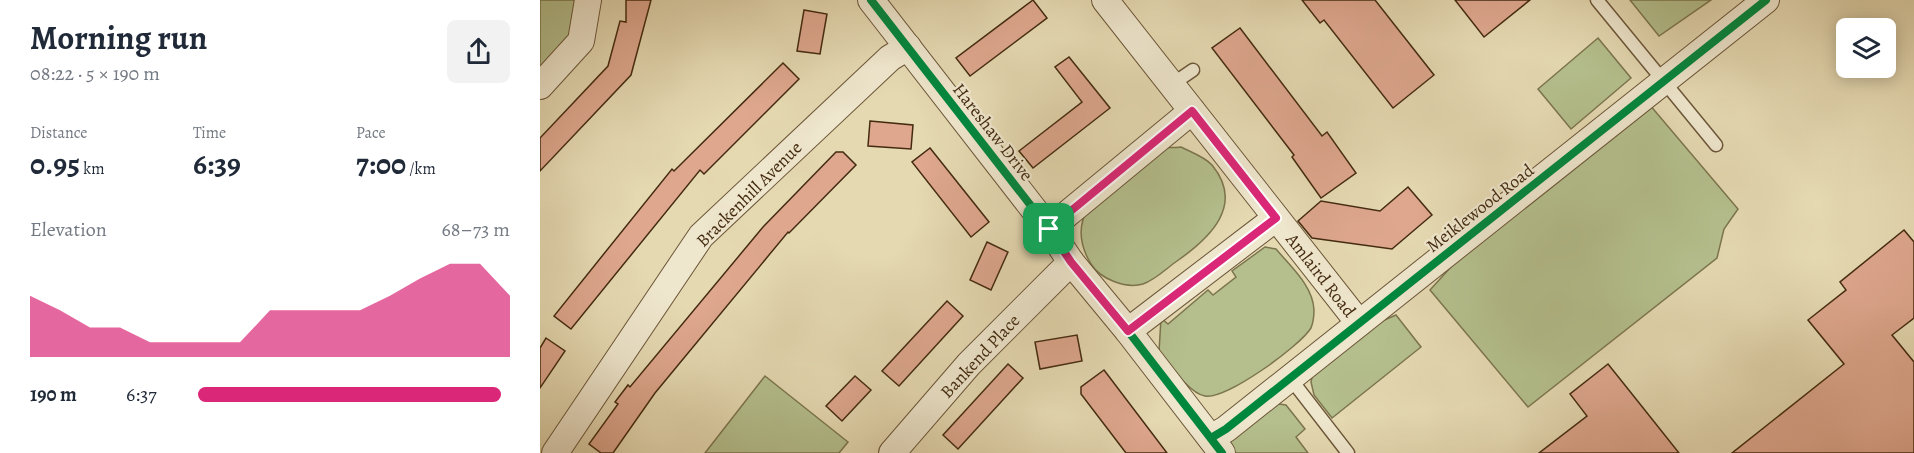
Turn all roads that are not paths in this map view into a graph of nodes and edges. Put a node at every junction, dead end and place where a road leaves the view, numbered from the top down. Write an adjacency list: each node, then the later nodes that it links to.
1 (588, 0): 10 (street)
2 (871, 0): 6 (street, Hareshaw Drive)
3 (1105, 0): 9 (street, Amlaird Road)
4 (1597, 0): 8 (lane)
5 (1766, 0): 8 (street, Meiklewood Road)
6 (908, 47): 14 (street, Hareshaw Drive); 20 (street, Brackenhill Avenue)
7 (1193, 70): 9 (lane)
8 (1664, 81): 12 (lane); 16 (street, Meiklewood Road)
9 (1172, 85): 11 (street, Amlaird Road)
10 (540, 86)
11 (1192, 111): 13 (street, Amlaird Road); 14 (street)
12 (1716, 146)
13 (1276, 218): 16 (street, Amlaird Road); 17 (street)
14 (1049, 229): 15 (street, Hareshaw Drive)
15 (1071, 262): 17 (street, Hareshaw Drive); 21 (street, Bankend Place)
16 (1359, 323): 18 (street, Meiklewood Road)
17 (1128, 331): 19 (street, Hareshaw Drive)
18 (1290, 378): 19 (street, Meiklewood Road); 22 (lane)
19 (1217, 445)
20 (555, 453)
21 (892, 453)
22 (1348, 453)

